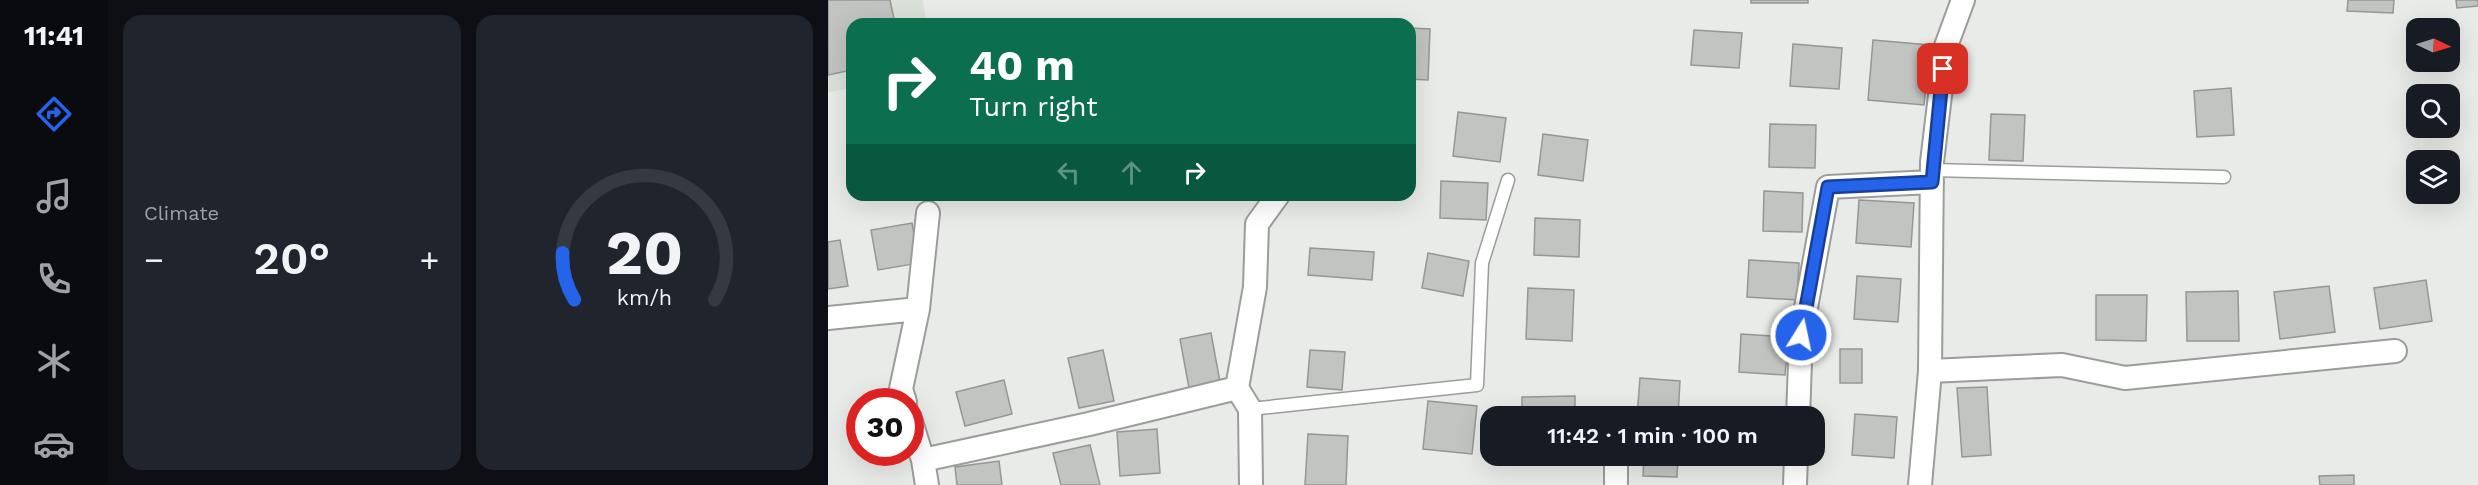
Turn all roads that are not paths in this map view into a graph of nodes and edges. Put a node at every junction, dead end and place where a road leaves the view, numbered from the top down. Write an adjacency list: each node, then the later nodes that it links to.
1 (1963, 0): 2 (street)
2 (1932, 176): 3 (lane); 10 (street); 13 (street)
3 (2224, 177)
4 (1508, 180): 14 (lane)
5 (1274, 201): 12 (street)
6 (928, 213): 7 (street)
7 (918, 309): 8 (street); 11 (street)
8 (828, 318)
9 (2395, 351): 10 (street)
10 (1930, 371): 23 (street)
11 (901, 388)
12 (1237, 388): 14 (street); 15 (street)
13 (1798, 406)
14 (1250, 409): 20 (street)
15 (924, 460)
16 (924, 466): 19 (street)
17 (1616, 466): 21 (street)
18 (1796, 466): 22 (street)
19 (927, 485)
20 (1251, 485)
21 (1616, 485)
22 (1795, 485)
23 (1920, 485)

